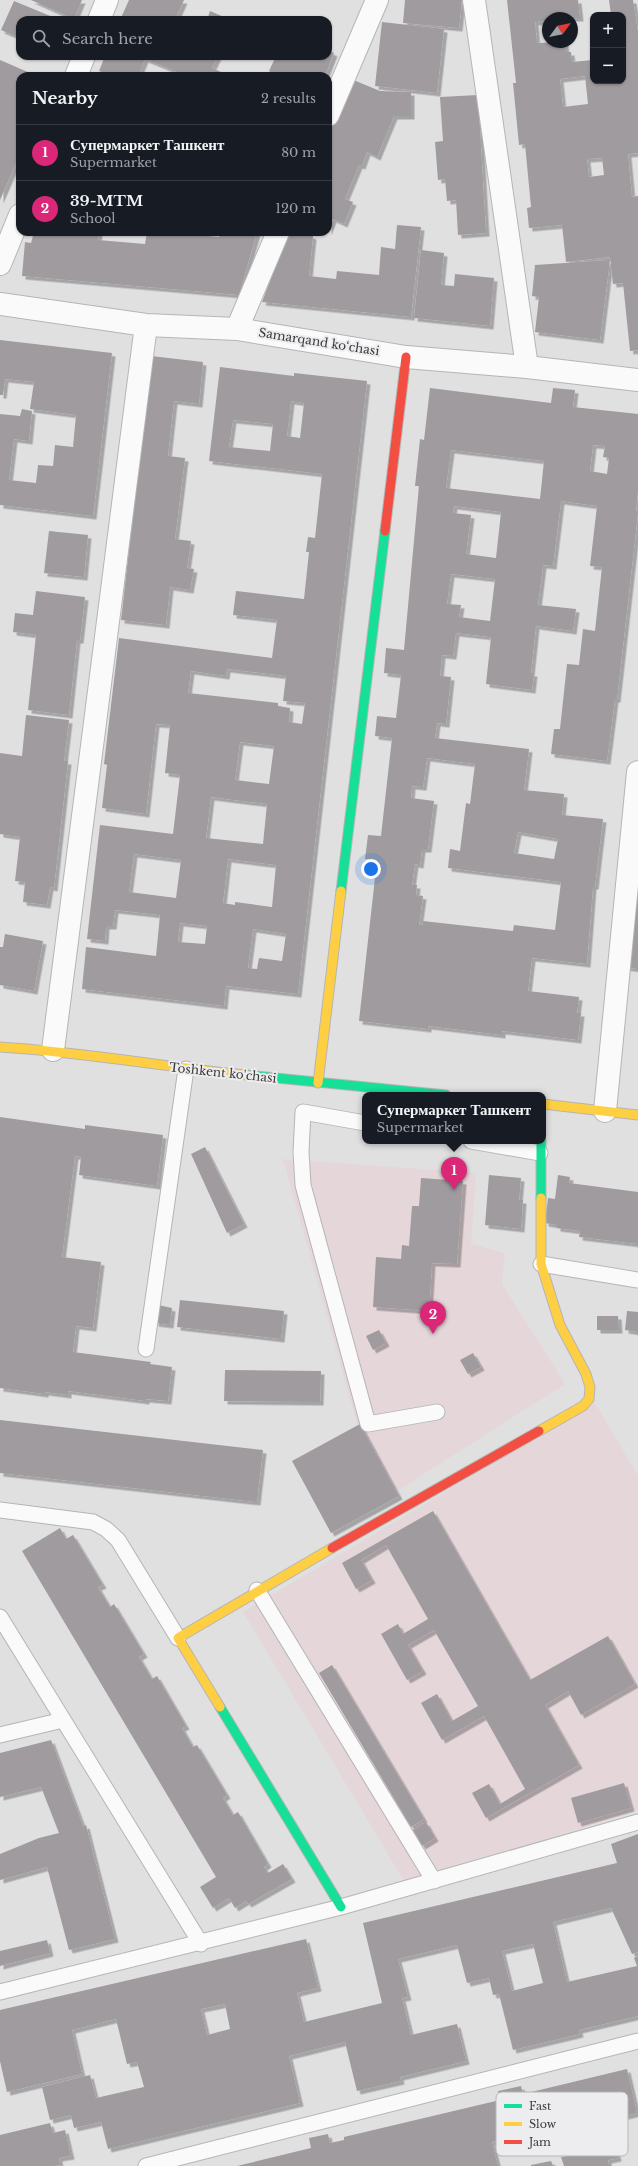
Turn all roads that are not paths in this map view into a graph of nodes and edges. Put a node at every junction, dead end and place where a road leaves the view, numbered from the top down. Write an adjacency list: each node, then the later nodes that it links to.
1 (107, 0): 4 (street)
2 (377, 0): 7 (street)
3 (474, 0): 15 (street)
4 (101, 16)
5 (82, 60): 6 (street)
6 (78, 72)
7 (332, 107)
8 (16, 225): 10 (street)
9 (276, 236): 13 (street)
10 (0, 264)
11 (0, 304): 12 (street, Samarqand ko‘chasi)
12 (146, 325): 13 (street, Samarqand ko‘chasi); 19 (street)
13 (237, 329): 14 (street, Samarqand ko‘chasi)
14 (406, 356): 15 (street, Samarqand ko‘chasi); 21 (street)
15 (527, 367): 16 (street, Samarqand ko‘chasi)
16 (638, 380)
17 (638, 772): 24 (street)
18 (0, 1047): 19 (street, Toshkent ko'chasi)
19 (53, 1050): 20 (street, Toshkent ko'chasi)
20 (186, 1069): 21 (street, Toshkent ko'chasi); 31 (lane)
21 (318, 1083): 22 (street, Toshkent ko'chasi)
22 (414, 1092)
23 (546, 1104): 24 (street)
24 (605, 1111): 25 (street)
25 (638, 1115)
26 (362, 1122): 32 (lane)
27 (506, 1144): 28 (lane)
28 (540, 1147): 29 (street)
29 (541, 1264): 30 (lane); 34 (street)
30 (638, 1280)
31 (146, 1348)
32 (437, 1412)
33 (0, 1510): 36 (lane)
34 (257, 1590): 36 (street); 40 (lane)
35 (0, 1617): 37 (lane)
36 (178, 1638): 41 (street)
37 (63, 1720): 38 (lane); 42 (lane)
38 (0, 1735)
39 (638, 1822): 40 (lane)
40 (434, 1881): 41 (lane)
41 (341, 1907): 42 (lane)
42 (201, 1944): 43 (lane)
43 (0, 1992)
44 (638, 2042): 45 (lane)
45 (146, 2166)

